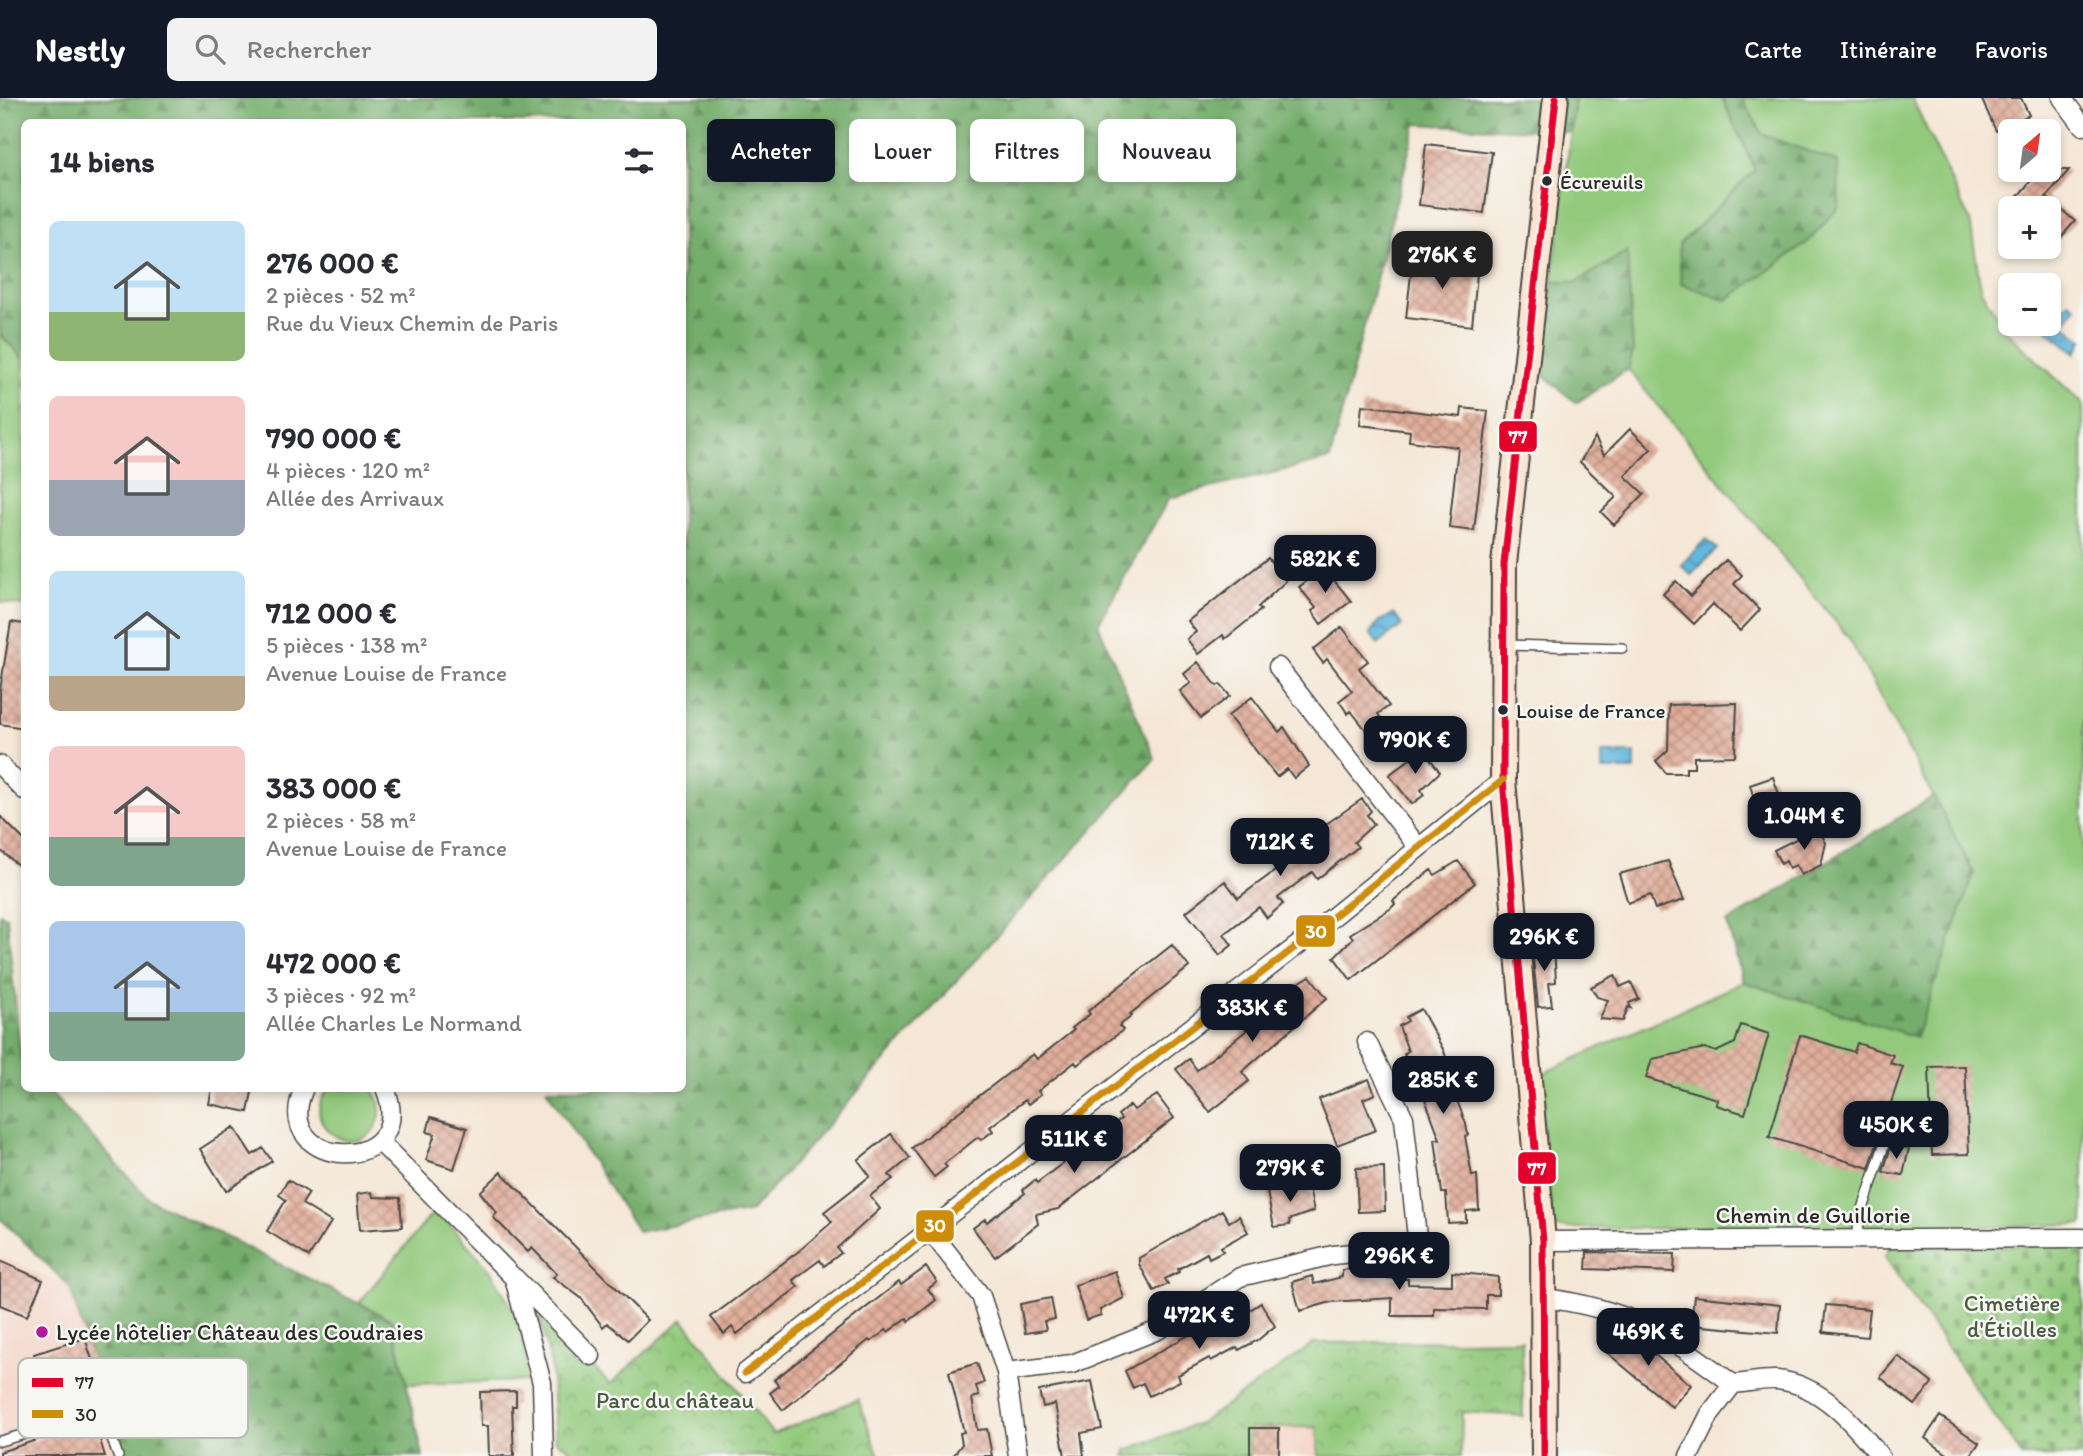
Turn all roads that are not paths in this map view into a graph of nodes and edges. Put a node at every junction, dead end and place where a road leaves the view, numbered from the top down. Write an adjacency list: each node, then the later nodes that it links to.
1 (1556, 98): 4 (street)
2 (2062, 98): 3 (street)
3 (2083, 126)
4 (1504, 645): 5 (lane); 8 (street)
5 (1622, 648)
6 (1278, 667): 10 (street)
7 (0, 765): 9 (street)
8 (1503, 780): 10 (street); 19 (street)
9 (21, 787)
10 (1418, 847): 16 (street)
11 (1367, 1042): 23 (street)
12 (303, 1092): 15 (street)
13 (386, 1092): 15 (street)
14 (1893, 1118): 18 (lane)
15 (379, 1141): 20 (street)
16 (929, 1229): 23 (street); 24 (street)
17 (2083, 1238): 18 (street, Chemin de Guillorie)
18 (1856, 1239): 19 (street, Chemin de Guillorie)
19 (1543, 1241): 21 (street)
20 (514, 1278): 22 (street); 30 (street)
21 (1544, 1298): 25 (street); 32 (street)
22 (591, 1356)
23 (1006, 1372): 31 (street)
24 (745, 1373)
25 (1733, 1384): 33 (street); 34 (street)
26 (18, 1436): 28 (lane)
27 (112, 1438): 29 (lane)
28 (0, 1441)
29 (118, 1456)
30 (544, 1456)
31 (1018, 1456)
32 (1544, 1456)
33 (1689, 1456)
34 (1880, 1456)

